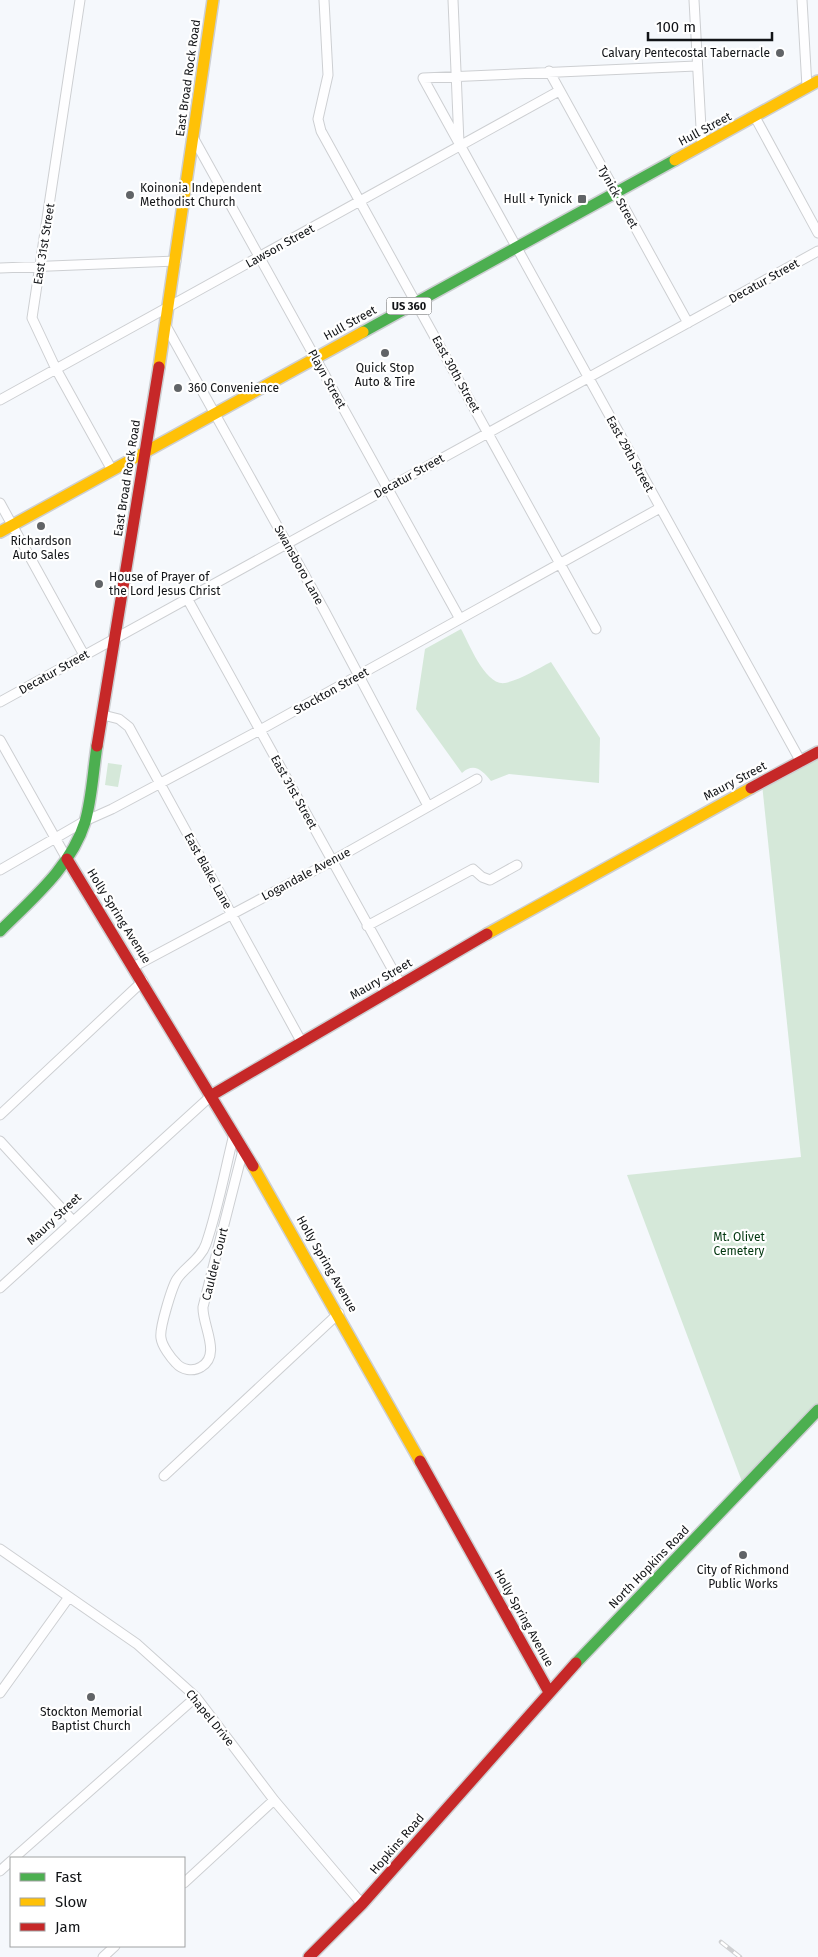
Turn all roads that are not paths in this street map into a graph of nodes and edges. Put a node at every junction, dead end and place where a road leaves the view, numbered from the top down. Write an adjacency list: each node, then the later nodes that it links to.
1 (80, 0): 24 (street, East 31st Street)
2 (213, 0): 14 (main road, East Broad Rock Road)
3 (324, 0): 18 (street, East 30th Street)
4 (453, 0): 9 (street, East 29th Street)
5 (694, 0): 7 (street)
6 (802, 0): 11 (street)
7 (696, 66): 8 (street); 16 (street)
8 (549, 71): 9 (street); 12 (street, Tynick Street)
9 (456, 76): 15 (street, East 29th Street); 15 (street, East 29th Street)
10 (818, 81): 11 (main road, Hull Street / US 360)
11 (807, 87): 13 (main road, Hull Street / US 360)
12 (559, 91): 15 (street, Lawson Street); 17 (street, Tynick Street)
13 (755, 117): 16 (main road, Hull Street / US 360); 19 (street)
14 (194, 139): 22 (street, Playn Street); 23 (main road, East Broad Rock Road)
15 (460, 146): 18 (street, Lawson Street); 20 (street, East 29th Street)
16 (702, 146): 17 (main road, Hull Street / US 360)
17 (615, 192): 20 (main road, Hull Street / US 360); 28 (street, Tynick Street)
18 (360, 202): 22 (street, Lawson Street); 26 (street, East 30th Street)
19 (818, 233)
20 (515, 248): 26 (main road, Hull Street / US 360); 32 (street, East 29th Street)
21 (818, 252): 28 (street, Decatur Street)
22 (260, 257): 27 (street, Lawson Street); 30 (street, Playn Street)
23 (176, 261): 24 (street); 27 (main road, East Broad Rock Road)
24 (41, 267): 25 (street); 31 (street, East 31st Street)
25 (0, 268)
26 (416, 303): 30 (main road, Hull Street / US 360); 35 (street, East 30th Street)
27 (169, 307): 29 (main road, East Broad Rock Road); 31 (street, Lawson Street)
28 (688, 323): 32 (street, Decatur Street)
29 (166, 326): 34 (street, Swansboro Lane); 36 (main road, East Broad Rock Road)
30 (316, 358): 34 (main road, Hull Street / US 360); 38 (street, Playn Street)
31 (56, 369): 33 (street, Lawson Street); 37 (street, East 31st Street)
32 (588, 378): 35 (street, Decatur Street); 40 (street, East 29th Street)
33 (0, 400)
34 (216, 414): 36 (main road, Hull Street / US 360); 43 (street, Swansboro Lane)
35 (488, 432): 38 (street, Decatur Street); 44 (street, East 30th Street)
36 (145, 452): 37 (main road, Hull Street / US 360); 48 (main road, East Broad Rock Road)
37 (112, 470): 41 (main road, Hull Street / US 360)
38 (388, 488): 43 (street, Decatur Street); 46 (street, Playn Street)
39 (0, 503): 41 (street)
40 (660, 508): 44 (street, Stockton Street); 56 (street, East 29th Street)
41 (12, 526): 42 (main road, Hull Street / US 360); 49 (street)
42 (0, 532)
43 (288, 544): 45 (street, Decatur Street); 50 (street, Swansboro Lane)
44 (561, 562): 46 (street, Stockton Street); 47 (street, East 30th Street)
45 (188, 600): 48 (street, Decatur Street); 53 (street, East 31st Street)
46 (460, 619): 50 (street, Stockton Street)
47 (596, 629)
48 (115, 638): 49 (street, Decatur Street); 52 (main road, East Broad Rock Road)
49 (84, 656): 51 (street, Decatur Street)
50 (360, 675): 53 (street, Stockton Street); 59 (street, Swansboro Lane)
51 (0, 702)
52 (103, 715): 58 (street, East Blake Lane); 60 (main road, East Broad Rock Road)
53 (260, 730): 58 (street, Stockton Street); 63 (street, East 31st Street)
54 (0, 740): 61 (street)
55 (818, 752): 56 (main road, Maury Street)
56 (801, 762): 71 (main road, Maury Street)
57 (477, 779): 59 (street, Logandale Avenue)
58 (159, 784): 60 (street, Stockton Street); 66 (street, East Blake Lane)
59 (428, 806): 63 (street, Logandale Avenue)
60 (85, 821): 61 (street, Stockton Street); 62 (main road, East Broad Rock Road)
61 (55, 838): 62 (street); 65 (street, Stockton Street)
62 (67, 859): 68 (main road, East Broad Rock Road); 69 (main road, Holly Spring Avenue)
63 (332, 861): 66 (street, Logandale Avenue); 67 (street, East 31st Street)
64 (518, 865): 67 (street)
65 (0, 870)
66 (232, 913): 69 (street, Logandale Avenue); 72 (street, East Blake Lane)
67 (368, 926): 71 (street, East 31st Street)
68 (0, 930)
69 (135, 966): 70 (main road, Holly Spring Avenue)
70 (143, 981): 73 (main road, Holly Spring Avenue); 74 (street)
71 (400, 984): 72 (main road, Maury Street)
72 (301, 1041): 73 (main road, Maury Street)
73 (212, 1095): 75 (main road, Holly Spring Avenue); 78 (street, Maury Street)
74 (0, 1115)
75 (234, 1134): 77 (main road, Holly Spring Avenue); 77 (street, Caulder Court)
76 (0, 1141): 78 (street)
77 (243, 1150): 80 (main road, Holly Spring Avenue)
78 (73, 1221): 79 (street, Maury Street)
79 (0, 1288)
80 (339, 1313): 82 (street); 85 (main road, Holly Spring Avenue)
81 (818, 1410): 85 (main road, North Hopkins Road)
82 (164, 1476)
83 (0, 1549): 84 (street, Chapel Drive)
84 (69, 1596): 86 (street); 87 (street, Chapel Drive)
85 (548, 1692): 88 (main road, North Hopkins Road)
86 (0, 1693)
87 (196, 1696): 89 (street, Chapel Drive); 90 (street)
88 (502, 1745): 94 (main road, Hopkins Road)
89 (274, 1800): 93 (street); 94 (street, Chapel Drive)
90 (15, 1857)
91 (10, 1862): 92 (street)
92 (0, 1871)
93 (185, 1882)
94 (362, 1904): 97 (main road, Hopkins Road)
95 (114, 1947): 96 (street)
96 (103, 1957)
97 (308, 1957)

